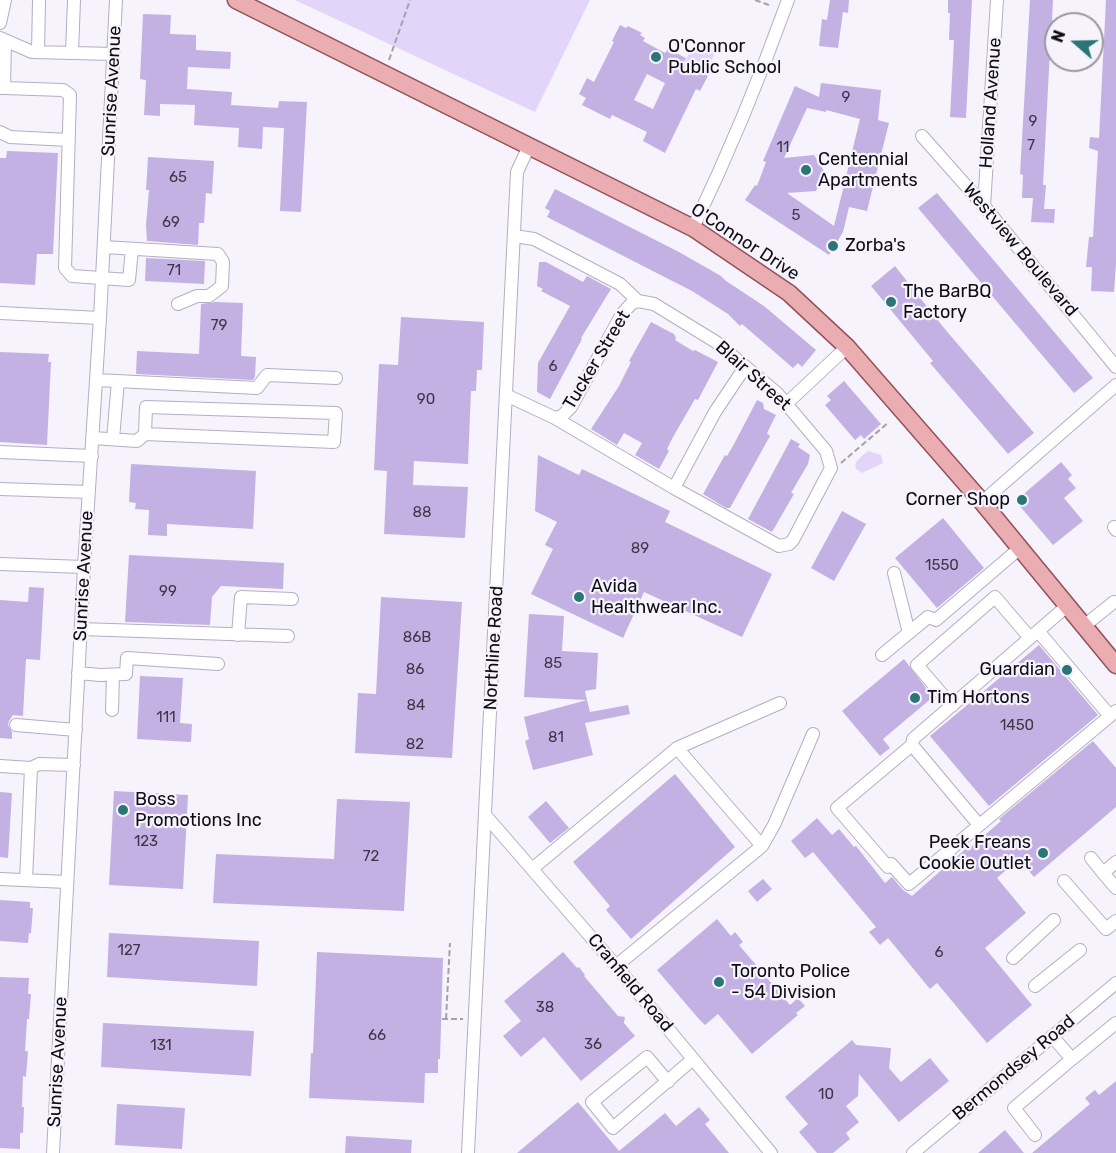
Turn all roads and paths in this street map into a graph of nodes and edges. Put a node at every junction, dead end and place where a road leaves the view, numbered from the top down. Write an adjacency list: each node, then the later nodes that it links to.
1 (5, 0): 11 (street)
2 (39, 0): 13 (street)
3 (74, 0): 14 (street)
4 (116, 0): 15 (street, Sunrise Avenue)
5 (236, 0): 16 (main road, O'Connor Drive)
6 (410, 0): 16 (path)
7 (755, 0): 10 (path)
8 (788, 0): 23 (street)
9 (997, 0): 22 (street, Holland Avenue)
10 (769, 5)
11 (0, 23)
12 (3, 40): 13 (street); 17 (street)
13 (38, 52): 14 (street)
14 (72, 53): 15 (street)
15 (113, 54): 25 (street, Sunrise Avenue)
16 (385, 74): 21 (main road, O'Connor Drive)
17 (2, 88): 20 (street)
18 (0, 132): 20 (street)
19 (922, 136): 22 (street, Westview Boulevard)
20 (69, 140): 27 (street)
21 (529, 146): 23 (main road, O'Connor Drive); 24 (street, Northline Road)
22 (984, 206): 34 (street, Westview Boulevard)
23 (693, 228): 32 (main road, O'Connor Drive)
24 (514, 236): 28 (street, Blair Street); 39 (street, Northline Road)
25 (104, 248): 26 (street); 27 (street, Sunrise Avenue)
26 (132, 249): 27 (street); 29 (street)
27 (102, 279): 31 (street, Sunrise Avenue)
28 (638, 301): 33 (street, Blair Street); 41 (street, Tucker Street)
29 (178, 304)
30 (0, 313): 31 (street)
31 (100, 318): 36 (street, Sunrise Avenue)
32 (847, 346): 40 (street); 52 (main road, O'Connor Drive)
33 (745, 367): 40 (street, Blair Street); 49 (street)
34 (1116, 367)
35 (336, 378): 38 (street)
36 (96, 385): 38 (street); 44 (street, Sunrise Avenue)
37 (1116, 385): 52 (street)
38 (117, 386): 45 (street)
39 (506, 395): 41 (street, Blair Street); 83 (street, Northline Road)
40 (786, 404): 49 (street, Blair Street)
41 (555, 418): 49 (street, Blair Street)
42 (889, 422): 48 (path)
43 (146, 434): 43 (street); 45 (street)
44 (93, 438): 45 (street); 47 (street, Sunrise Avenue)
45 (113, 439)
46 (0, 452): 47 (street)
47 (92, 456): 51 (street, Sunrise Avenue)
48 (841, 463)
49 (674, 488)
50 (0, 489): 51 (street)
51 (89, 492): 55 (street, Sunrise Avenue)
52 (982, 502): 53 (main road, O'Connor Drive)
53 (1020, 549): 59 (main road, O'Connor Drive); 62 (street)
54 (0, 564): 55 (street)
55 (84, 567): 61 (street, Sunrise Avenue)
56 (894, 573): 62 (street)
57 (292, 599): 63 (street)
58 (1113, 602): 60 (street)
59 (1067, 606): 60 (main road, O'Connor Drive); 64 (street)
60 (1084, 626): 68 (main road, O'Connor Drive)
61 (81, 629): 63 (street); 69 (street, Sunrise Avenue)
62 (909, 633): 66 (street)
63 (238, 635): 65 (street)
64 (1034, 635): 72 (street); 72 (street); 74 (street)
65 (288, 636)
66 (882, 655)
67 (218, 664): 70 (street)
68 (1116, 665)
69 (78, 673): 70 (street); 76 (street, Sunrise Avenue)
70 (113, 675): 73 (street)
71 (780, 703): 79 (street)
72 (951, 706): 78 (street)
73 (112, 710)
74 (1113, 713): 84 (street)
75 (16, 725): 76 (street)
76 (75, 730): 80 (street, Sunrise Avenue)
77 (813, 734): 85 (street)
78 (912, 746): 84 (street); 84 (street)
79 (677, 748): 85 (street); 88 (street)
80 (74, 765): 82 (street); 93 (street, Sunrise Avenue)
81 (0, 766): 82 (street)
82 (31, 768): 91 (street)
83 (486, 816): 88 (street, Cranfield Road); 105 (street, Northline Road)
84 (979, 825)
85 (762, 846): 100 (street)
86 (1091, 858): 89 (street)
87 (1116, 862): 89 (street)
88 (532, 869): 100 (street, Cranfield Road)
89 (1103, 873): 94 (street)
90 (0, 879): 91 (street)
91 (26, 880): 93 (street)
92 (1064, 881): 96 (street)
93 (68, 882): 112 (street, Sunrise Avenue)
94 (1116, 888)
95 (1054, 920): 99 (street)
96 (1116, 921)
97 (450, 943): 104 (path)
98 (1080, 950): 102 (street)
99 (1013, 958)
100 (616, 966): 108 (street, Cranfield Road)
101 (1116, 983): 107 (street, Bermondsey Road)
102 (1035, 986)
103 (442, 1019): 104 (path)
104 (446, 1019): 105 (path)
105 (475, 1019): 113 (street, Northline Road)
106 (1116, 1023): 109 (street)
107 (1052, 1036): 109 (street); 115 (street, Bermondsey Road)
108 (693, 1059): 110 (street); 114 (street, Cranfield Road)
109 (1072, 1059): 111 (street)
110 (668, 1082): 110 (street)
111 (1035, 1135)
112 (53, 1153)
113 (468, 1153)
114 (771, 1153)
115 (913, 1153)

